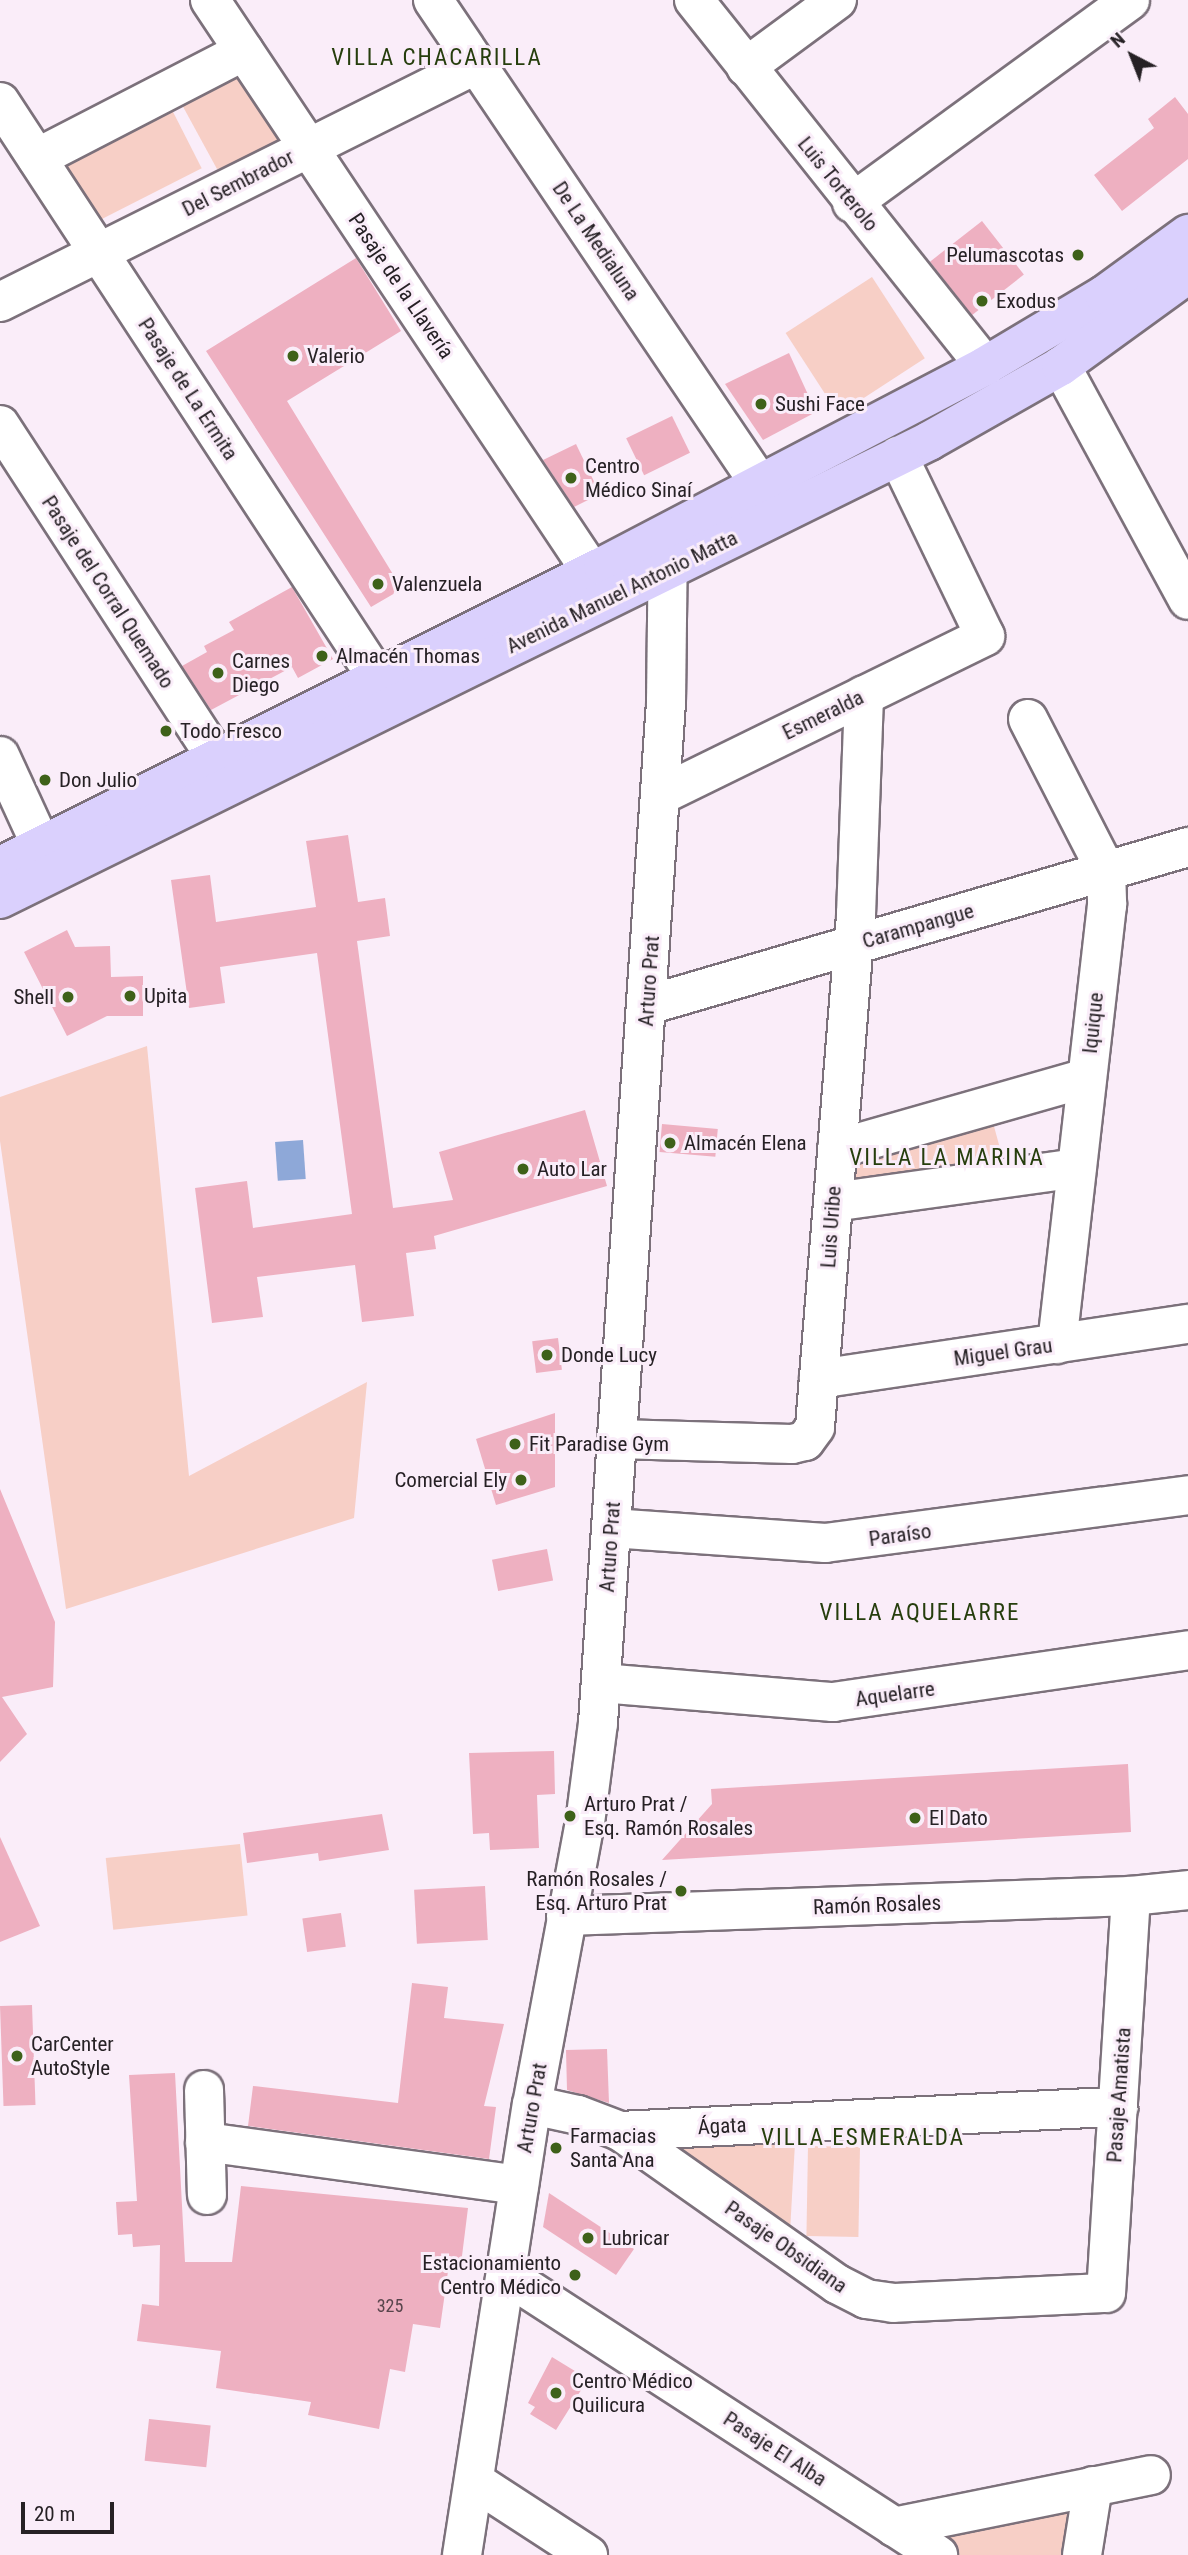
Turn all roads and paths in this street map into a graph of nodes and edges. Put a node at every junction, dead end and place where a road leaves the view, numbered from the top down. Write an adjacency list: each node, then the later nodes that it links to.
1 (210, 0): 6 (street, Pasaje de la Llavería)
2 (433, 0): 7 (street, De La Medialuna)
3 (694, 0): 8 (street, Luis Torterolo)
4 (837, 0): 8 (street)
5 (1130, 0): 12 (street)
6 (244, 51): 10 (street, Pasaje de la Llavería); 11 (street)
7 (477, 64): 10 (street, Del Sembrador); 21 (street, De La Medialuna)
8 (746, 67): 12 (street, Luis Torterolo)
9 (0, 102): 11 (street, Pasaje de La Ermita)
10 (309, 148): 14 (street, Del Sembrador); 24 (street, Pasaje de la Llavería)
11 (37, 158): 14 (street, Pasaje de La Ermita)
12 (852, 202): 17 (street, Luis Torterolo)
13 (1188, 234): 17 (main road, Avenida Manuel Antonio Matta)
14 (98, 253): 16 (street, Del Sembrador); 26 (street, Pasaje de La Ermita)
15 (1188, 274): 18 (main road, Avenida Manuel Antonio Matta)
16 (0, 302)
17 (985, 366): 21 (main road, Avenida Manuel Antonio Matta)
18 (1061, 366): 20 (main road, Avenida Manuel Antonio Matta); 25 (street)
19 (0, 425): 30 (street, Pasaje del Corral Quemado)
20 (898, 456): 23 (main road, Avenida Manuel Antonio Matta); 27 (street, Esmeralda)
21 (760, 483): 22 (main road, Avenida Manuel Antonio Matta)
22 (668, 529): 23 (street, Arturo Prat); 24 (main road, Avenida Manuel Antonio Matta)
23 (670, 569): 31 (street, Arturo Prat); 36 (main road, Avenida Manuel Antonio Matta)
24 (591, 571): 26 (main road, Avenida Manuel Antonio Matta)
25 (1186, 591)
26 (376, 676): 30 (main road, Avenida Manuel Antonio Matta)
27 (864, 695): 31 (street, Esmeralda); 37 (street, Luis Uribe)
28 (1028, 719): 35 (street, Iquique)
29 (0, 756): 32 (street)
30 (216, 758): 32 (main road, Avenida Manuel Antonio Matta)
31 (660, 795): 38 (street, Arturo Prat)
32 (41, 845): 34 (main road, Avenida Manuel Antonio Matta)
33 (1188, 847): 35 (street, Carampangue)
34 (0, 866)
35 (1106, 871): 37 (street, Carampangue); 39 (street, Iquique)
36 (0, 899)
37 (853, 945): 38 (street, Carampangue); 40 (street, Luis Uribe)
38 (648, 1005): 46 (street, Arturo Prat)
39 (1087, 1078): 40 (street); 41 (street, Iquique)
40 (837, 1149): 42 (street, Luis Uribe)
41 (1077, 1168): 42 (street); 44 (street, Iquique)
42 (833, 1202): 45 (street, Luis Uribe)
43 (1188, 1324): 44 (street, Miguel Grau)
44 (1057, 1344): 45 (street, Miguel Grau)
45 (819, 1379): 46 (street, Luis Uribe)
46 (617, 1439): 48 (street, Arturo Prat)
47 (1188, 1495): 48 (street, Paraíso)
48 (611, 1528): 50 (street, Arturo Prat)
49 (1188, 1650): 50 (street, Aquelarre)
50 (601, 1683): 53 (street, Arturo Prat)
51 (1188, 1890): 52 (street, Ramón Rosales)
52 (1131, 1896): 53 (street, Ramón Rosales); 56 (street, Pasaje Amatista)
53 (566, 1916): 55 (street, Arturo Prat)
54 (204, 2090): 58 (street)
55 (532, 2105): 57 (street, Pasaje Obsidiana); 59 (street, Arturo Prat)
56 (1118, 2107): 57 (street, Ágata); 62 (street, Pasaje Amatista)
57 (620, 2131): 62 (street, Pasaje Obsidiana)
58 (205, 2142): 59 (street); 60 (street)
59 (519, 2185): 61 (street, Arturo Prat)
60 (207, 2195)
61 (506, 2275): 64 (street, Arturo Prat); 66 (street, Pasaje El Alba)
62 (1106, 2293)
63 (1151, 2475): 65 (street)
64 (474, 2482): 67 (street, Arturo Prat); 68 (street)
65 (1093, 2486): 66 (street); 70 (street)
66 (894, 2527): 69 (street, Pasaje El Alba)
67 (462, 2555)
68 (588, 2555)
69 (938, 2555)
70 (1082, 2555)

